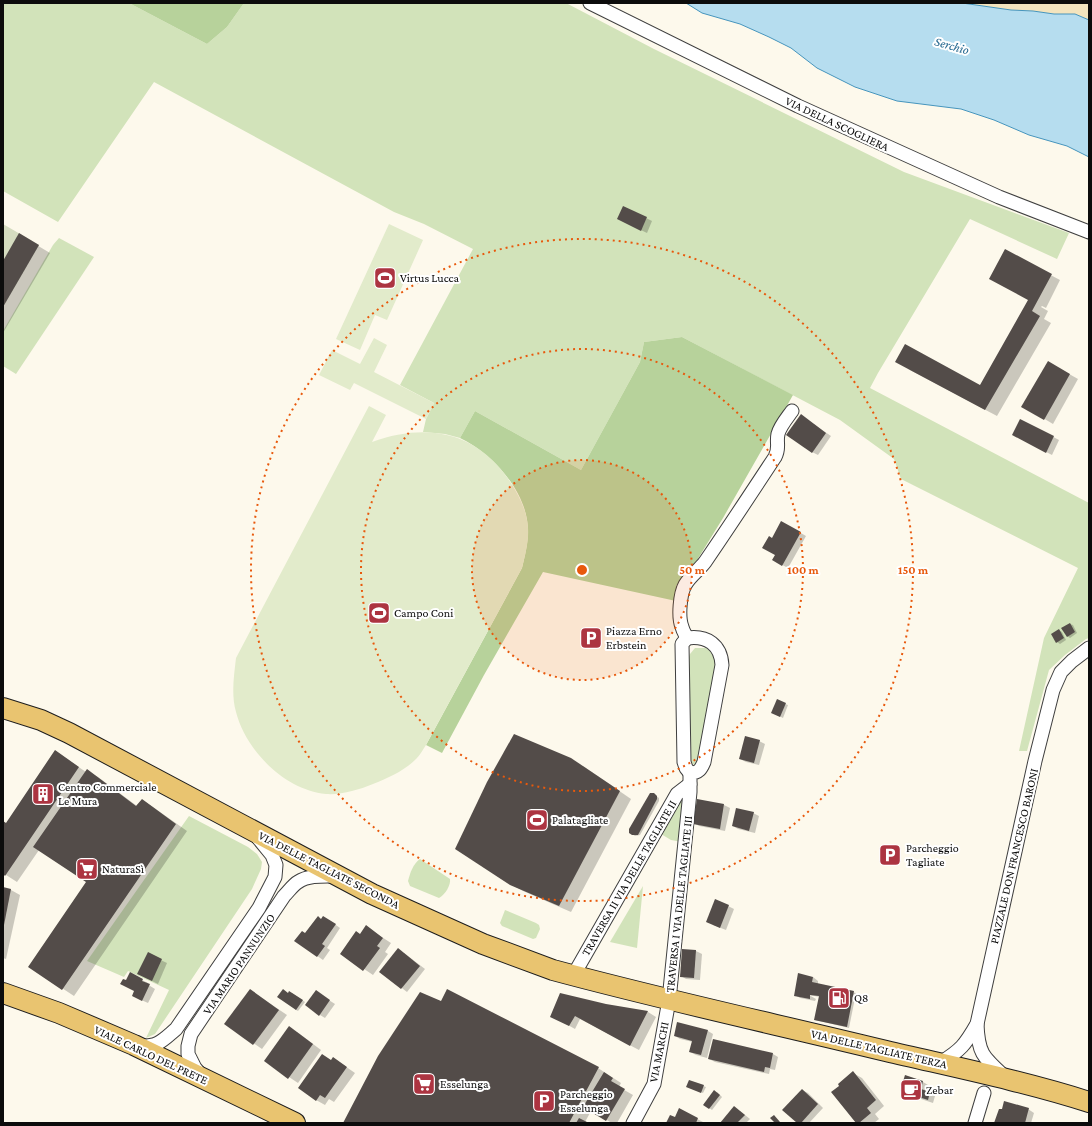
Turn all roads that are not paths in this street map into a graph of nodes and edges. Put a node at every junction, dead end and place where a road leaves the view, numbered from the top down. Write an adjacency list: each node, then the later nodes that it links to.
1 (590, 3): 2 (street, VIA DELLA SCOGLIERA)
2 (1089, 232)
3 (792, 411): 4 (street)
4 (688, 638): 7 (street); 7 (street, TRAVERSA II VIA DELLE TAGLIATE II)
5 (1089, 648): 13 (street, PIAZZALE DON FRANCESCO BARONI)
6 (3, 708): 8 (main road, VIA DELLE TAGLIATE SECONDA)
7 (690, 779): 10 (street, TRAVERSA II VIA DELLE TAGLIATE II); 12 (street, TRAVERSA I VIA DELLE TAGLIATE III)
8 (250, 829): 9 (main road, VIA DELLE TAGLIATE SECONDA); 14 (street, VIA MARIO PANNUNZIO)
9 (339, 876): 10 (main road, VIA DELLE TAGLIATE SECONDA); 17 (street, VIA MARIO PANNUNZIO)
10 (573, 976): 12 (main road, VIA DELLE TAGLIATE SECONDA)
11 (3, 993): 14 (main road, VIALE CARLO DEL PRETE)
12 (668, 1000): 15 (main road, VIA DELLE TAGLIATE TERZA); 21 (street, VIA MARCHI)
13 (976, 1024): 15 (street, PIAZZALE DON FRANCESCO BARONI); 16 (street)
14 (134, 1045): 17 (main road, VIALE CARLO DEL PRETE)
15 (940, 1063): 16 (main road, VIA DELLE TAGLIATE TERZA)
16 (1008, 1079): 19 (main road, VIA DELLE TAGLIATE TERZA)
17 (211, 1083): 20 (main road, VIALE CARLO DEL PRETE)
18 (984, 1093): 22 (street)
19 (1089, 1102)
20 (295, 1123)
21 (633, 1123)
22 (975, 1123)

